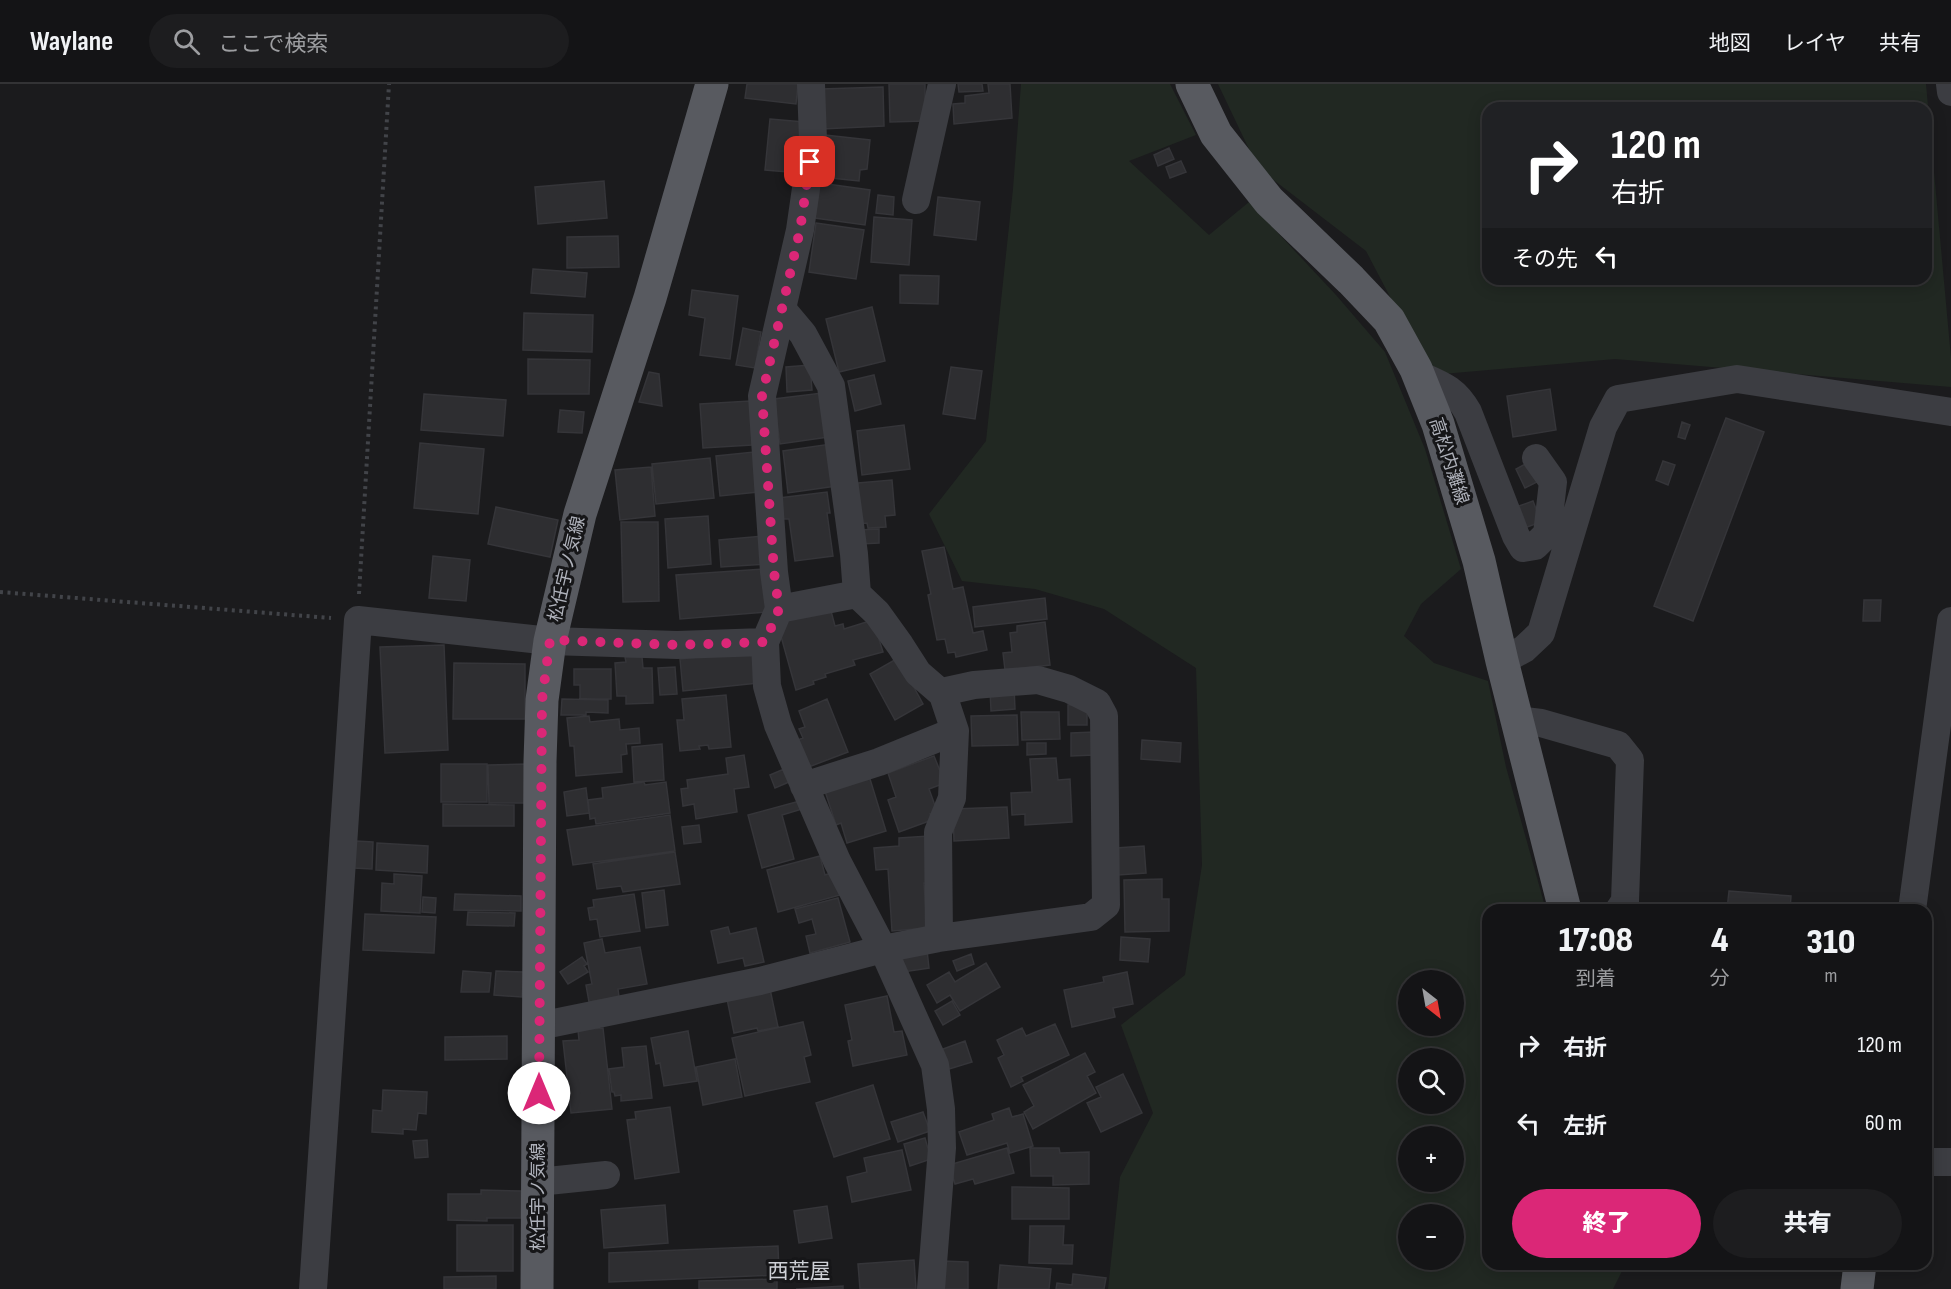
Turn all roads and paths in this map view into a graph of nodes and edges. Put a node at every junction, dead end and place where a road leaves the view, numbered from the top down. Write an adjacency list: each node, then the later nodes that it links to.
1 (389, 84): 16 (path)
2 (712, 84): 18 (main road, 松任宇ノ気線)
3 (811, 84): 9 (street)
4 (942, 84): 8 (street)
5 (1192, 84): 10 (main road, 高松内灘線)
6 (1950, 84): 7 (street)
7 (1951, 92)
8 (916, 200)
9 (782, 309): 14 (street); 15 (street)
10 (1419, 375): 12 (street); 20 (main road, 高松内灘線)
11 (1951, 412): 20 (street)
12 (1536, 458)
13 (0, 592): 16 (path)
14 (857, 594): 15 (street); 21 (street)
15 (779, 609): 19 (street)
16 (358, 620): 18 (street); 36 (street)
17 (1951, 621): 27 (street)
18 (550, 640): 19 (street); 30 (main road, 松任宇ノ気線)
19 (765, 642): 24 (street)
20 (1502, 661): 22 (main road, 高松内灘線)
21 (942, 692): 23 (street); 28 (street)
22 (1517, 720): 25 (main road, 高松内灘線); 26 (street)
23 (955, 731): 24 (street); 28 (street)
24 (804, 786): 29 (street)
25 (1563, 904)
26 (1623, 904)
27 (1912, 904)
28 (939, 938): 29 (street)
29 (883, 949): 30 (street); 38 (street)
30 (539, 1026): 34 (main road, 松任宇ノ気線)
31 (1932, 1162): 32 (street)
32 (1951, 1162)
33 (606, 1175): 34 (street)
34 (538, 1182): 37 (main road, 松任宇ノ気線)
35 (1859, 1270): 39 (main road)
36 (314, 1289)
37 (537, 1289)
38 (931, 1289)
39 (1857, 1289)

